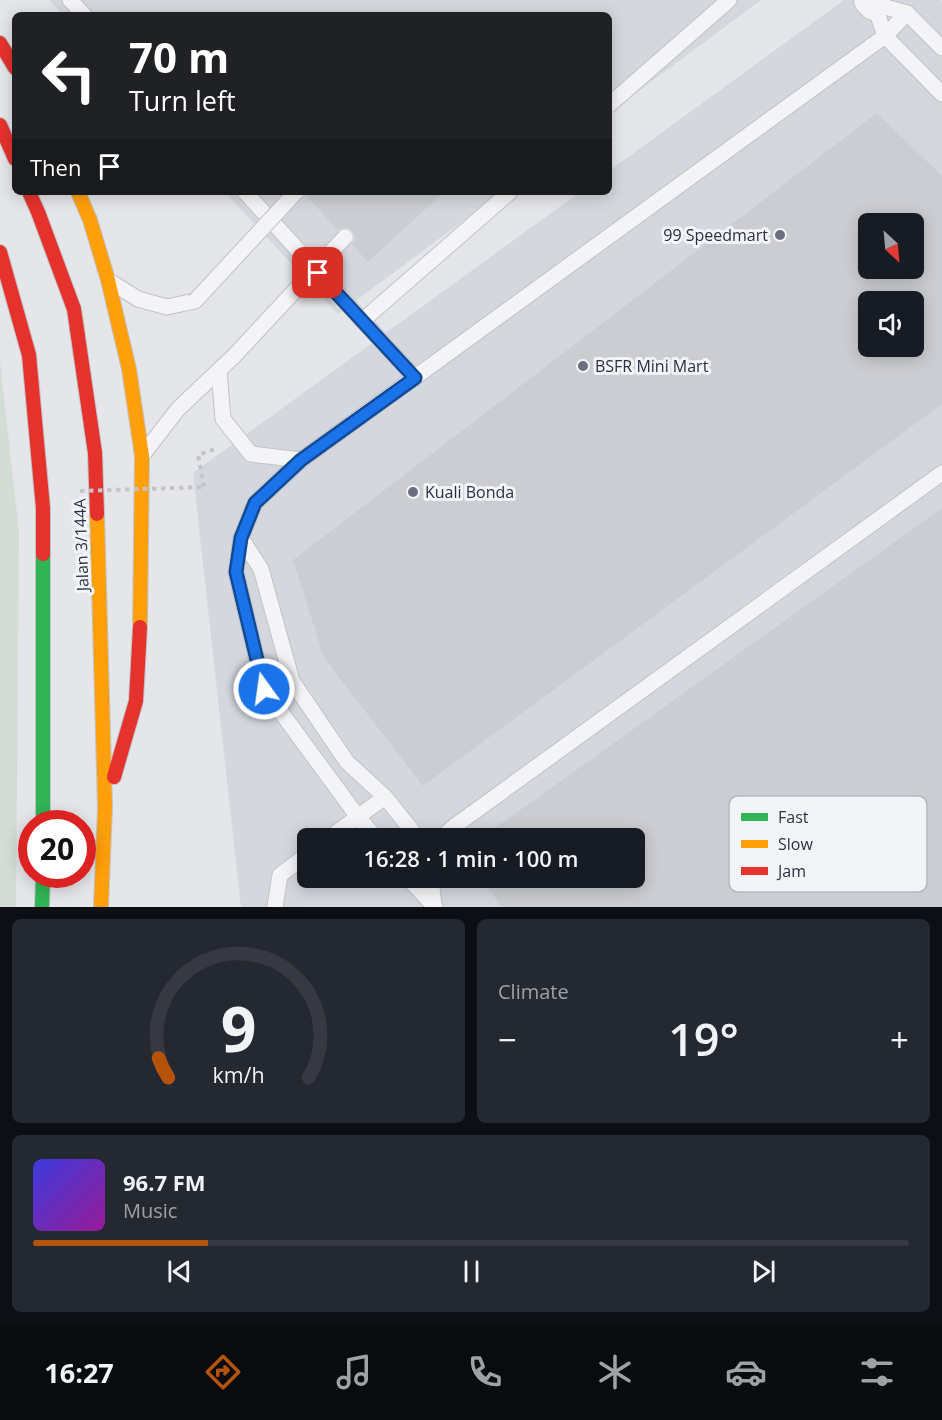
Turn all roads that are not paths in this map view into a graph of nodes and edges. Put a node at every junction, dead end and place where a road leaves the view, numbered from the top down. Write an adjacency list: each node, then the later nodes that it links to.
1 (70, 0): 4 (lane)
2 (729, 0): 11 (lane)
3 (872, 2): 5 (lane); 6 (lane)
4 (81, 12)
5 (907, 13): 6 (lane); 8 (lane)
6 (885, 36): 10 (lane); 24 (lane)
7 (0, 43): 9 (street)
8 (942, 48)
9 (12, 63)
10 (942, 94)
11 (612, 102)
12 (0, 125): 13 (street)
13 (12, 152)
14 (30, 195): 30 (street, Jalan 3/144A)
15 (79, 195): 21 (street)
16 (248, 195): 22 (lane)
17 (293, 195): 21 (lane, bridge)
18 (507, 195): 22 (lane)
19 (345, 237): 23 (lane, bridge)
20 (0, 252): 31 (street)
21 (108, 280): 25 (street)
22 (363, 321): 24 (lane)
23 (219, 371): 25 (lane); 26 (lane)
24 (415, 378): 26 (lane)
25 (142, 456): 30 (street)
26 (301, 460): 28 (lane)
27 (942, 473): 36 (lane)
28 (241, 538): 29 (lane); 32 (lane)
29 (385, 796): 32 (lane); 35 (lane)
30 (105, 807): 42 (street, Jalan 3/144A)
31 (43, 810)
32 (358, 817): 33 (lane); 34 (lane)
33 (343, 828)
34 (367, 828)
35 (410, 828)
36 (453, 828)
37 (297, 862): 43 (lane)
38 (42, 888): 41 (street)
39 (417, 888): 44 (lane)
40 (432, 888): 44 (lane)
41 (42, 907)
42 (101, 907)
43 (274, 907)
44 (434, 907)

